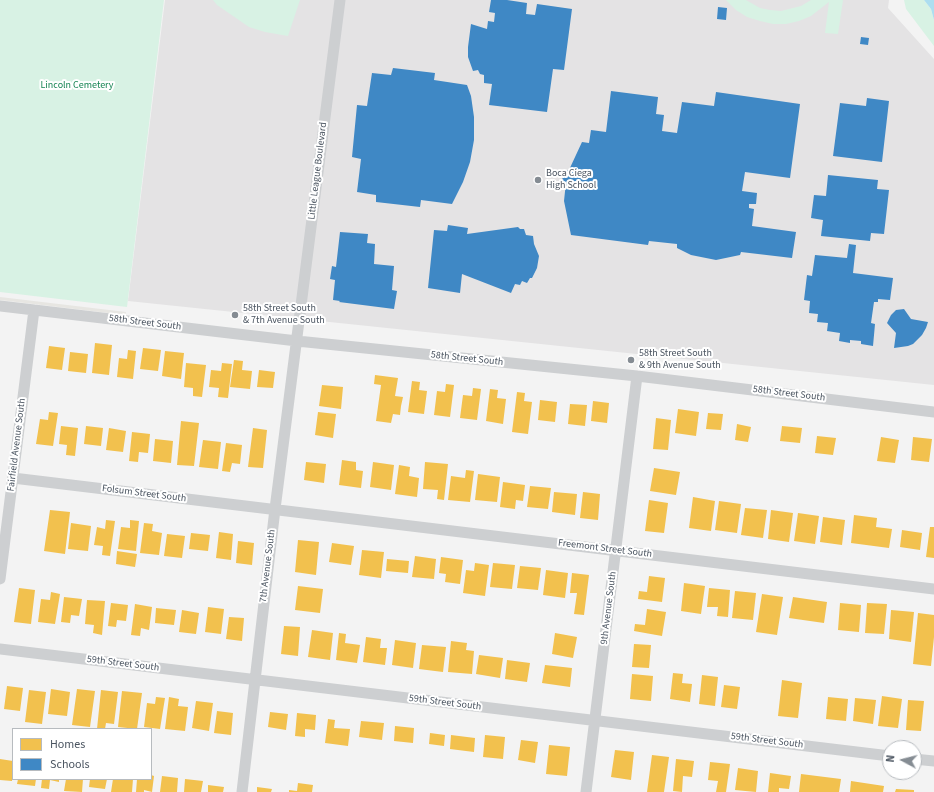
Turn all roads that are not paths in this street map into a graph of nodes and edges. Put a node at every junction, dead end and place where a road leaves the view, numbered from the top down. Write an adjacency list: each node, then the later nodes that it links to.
1 (340, 0): 4 (street, Little League Boulevard)
2 (0, 306): 3 (street, 58th Street South)
3 (34, 310): 4 (street, 58th Street South); 7 (street, Fairfield Avenue South)
4 (297, 341): 5 (street, 58th Street South); 8 (street, 7th Avenue South)
5 (637, 376): 6 (street, 58th Street South); 9 (street, 9th Avenue South)
6 (934, 412)
7 (13, 478): 8 (street, Folsum Street South); 10 (street, Fairfield Avenue South)
8 (275, 509): 9 (street, Freemont Street South); 13 (street, 7th Avenue South)
9 (616, 550): 11 (street, Freemont Street South); 14 (street, 9th Avenue South)
10 (0, 579)
11 (934, 589)
12 (0, 649): 13 (street, 59th Street South)
13 (254, 681): 14 (street, 59th Street South); 18 (street, 7th Avenue South)
14 (596, 721): 15 (street, 59th Street South); 19 (street, 9th Avenue South)
15 (882, 755)
16 (922, 760): 17 (street)
17 (934, 762)
18 (242, 792)
19 (586, 792)

